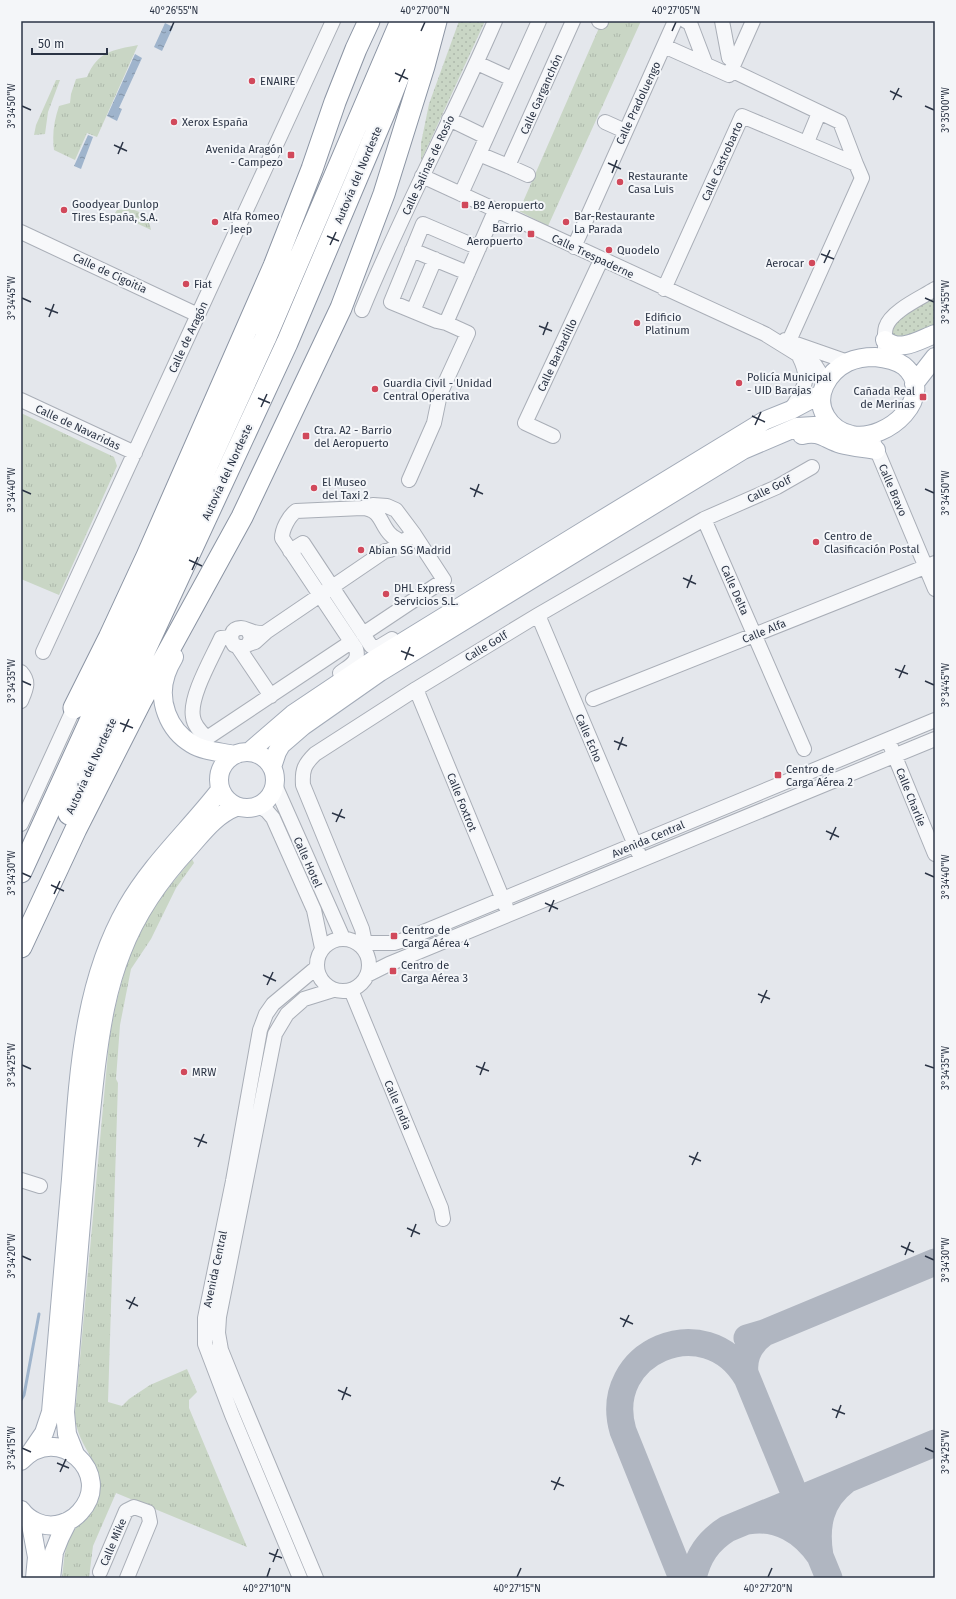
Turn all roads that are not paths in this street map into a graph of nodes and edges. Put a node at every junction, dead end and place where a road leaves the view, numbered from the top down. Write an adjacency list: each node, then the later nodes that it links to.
1 (333, 21): 48 (street, Calle de Aragón)
2 (358, 21): 93 (highway)
3 (369, 21): 93 (highway)
4 (388, 21): 27 (highway)
5 (401, 21): 27 (highway, Autovía del Nordeste)
6 (420, 21): 87 (highway, Autovía del Nordeste)
7 (436, 21): 20 (highway)
8 (443, 21): 20 (highway)
9 (495, 21): 18 (street, Calle Salinas de Rosío)
10 (539, 21): 22 (street)
11 (573, 21): 32 (street, Calle Garganchón)
12 (675, 21): 16 (street, Calle Pradoluengo)
13 (722, 21): 17 (street)
14 (753, 21): 21 (street)
15 (689, 22): 19 (street)
16 (664, 46): 19 (street); 26 (street, Calle Pradoluengo)
17 (729, 58)
18 (477, 63): 22 (street); 24 (street, Calle Salinas de Rosío)
19 (706, 65): 21 (street)
20 (424, 66): 76 (highway)
21 (728, 75): 23 (street)
22 (512, 79): 28 (street)
23 (819, 113): 29 (street); 31 (street)
24 (449, 119): 28 (street); 34 (street, Calle Salinas de Rosío)
25 (605, 122): 26 (street)
26 (625, 131): 38 (street, Calle Pradoluengo)
27 (354, 132): 109 (highway, Autovía del Nordeste)
28 (486, 137): 30 (street)
29 (807, 142): 31 (street, Calle Castrobarto); 44 (street, Calle Castrobarto)
30 (479, 154): 32 (street); 35 (street)
31 (856, 164): 54 (street)
32 (508, 166): 33 (street)
33 (528, 175)
34 (422, 176): 35 (street, Calle Trespaderne); 46 (street, Calle Salinas de Rosío)
35 (461, 194): 36 (street, Calle Trespaderne)
36 (495, 211): 38 (street, Calle Trespaderne); 39 (street)
37 (21, 232): 48 (street, Calle de Cigoitia)
38 (574, 247): 42 (street, Calle Trespaderne)
39 (479, 248): 40 (street); 43 (street)
40 (412, 250): 41 (street); 47 (street)
41 (435, 259): 43 (street); 47 (street)
42 (601, 260): 44 (street, Calle Trespaderne); 64 (street, Calle Barbadillo)
43 (468, 273): 49 (street)
44 (664, 289): 50 (street, Calle Trespaderne)
45 (935, 289): 52 (street)
46 (362, 310)
47 (413, 311): 49 (street)
48 (198, 315): 67 (street, Calle de Aragón)
49 (446, 323): 69 (street)
50 (765, 334): 54 (street, Calle Trespaderne); 55 (street, Calle Trespaderne)
51 (935, 334): 52 (main road)
52 (885, 340): 57 (street)
53 (935, 340): 57 (main road)
54 (789, 341): 58 (street, Calle Trespaderne)
55 (799, 356): 60 (street, Calle Trespaderne); 62 (street)
56 (935, 357): 59 (main road)
57 (890, 360): 58 (main road); 59 (main road)
58 (848, 362): 60 (main road)
59 (914, 384): 65 (main road)
60 (824, 388): 62 (main road); 63 (main road)
61 (21, 400): 67 (street, Calle de Navaridas)
62 (790, 410): 72 (main road)
63 (830, 425): 65 (main road); 66 (main road)
64 (553, 436)
65 (874, 442): 66 (main road); 77 (street, Calle Bravo)
66 (743, 450): 101 (main road)
67 (135, 453): 86 (street, Calle de Aragón)
68 (812, 467): 71 (street, Calle Golf)
69 (409, 480)
70 (362, 508): 73 (street); 74 (street); 75 (street)
71 (704, 519): 81 (street, Calle Golf); 83 (street, Calle Delta)
72 (590, 527): 82 (street); 94 (main road)
73 (414, 534): 74 (street); 82 (street)
74 (397, 539): 78 (street)
75 (290, 551): 78 (street); 80 (street)
76 (220, 557): 99 (main road); 115 (highway)
77 (930, 565): 79 (street, Calle Bravo); 83 (street, Calle Alfa)
78 (332, 587): 80 (street); 82 (street)
79 (935, 589)
80 (320, 596): 84 (street); 85 (street)
81 (538, 614): 89 (street, Calle Golf); 106 (street, Calle Echo)
82 (363, 634)
83 (754, 635): 91 (street, Calle Alfa); 98 (street, Calle Delta)
84 (241, 640): 90 (street); 90 (street)
85 (351, 642): 90 (street); 94 (street)
86 (43, 652)
87 (141, 657): 112 (highway, Autovía del Nordeste); 113 (highway)
88 (21, 672): 92 (street)
89 (416, 688): 110 (street, Calle Foxtrot); 114 (street, Calle Golf)
90 (271, 696)
91 (593, 699)
92 (21, 701)
93 (74, 708): 105 (street)
94 (293, 714): 99 (main road)
95 (935, 720): 97 (street, Avenida Central)
96 (935, 739): 100 (street, Avenida Central)
97 (888, 740): 100 (street, Calle Charlie); 106 (street, Avenida Central)
98 (804, 749)
99 (241, 753): 101 (main road); 102 (main road)
100 (894, 755): 107 (street, Calle Charlie); 108 (street, Avenida Central)
101 (274, 776): 103 (main road); 114 (street, Calle Hotel)
102 (220, 790): 104 (main road); 125 (main road)
103 (259, 806): 104 (main road); 116 (street, Calle Hotel)
104 (236, 807): 124 (main road)
105 (21, 824)
106 (634, 845): 108 (street, Calle Echo); 110 (street, Avenida Central)
107 (935, 854)
108 (641, 860): 111 (street, Avenida Central)
109 (21, 872)
110 (502, 900): 111 (street, Calle Foxtrot); 114 (street, Avenida Central)
111 (509, 915): 118 (street, Avenida Central)
112 (21, 917)
113 (21, 936)
114 (356, 942): 116 (street); 118 (street)
115 (21, 947)
116 (322, 948): 117 (street)
117 (316, 968): 119 (street); 132 (street, Avenida Central)
118 (367, 975): 120 (street)
119 (333, 990): 120 (street); 133 (street, Avenida Central)
120 (351, 990): 123 (street, Calle India)
121 (21, 1180): 122 (street)
122 (40, 1186)
123 (443, 1220)
124 (75, 1454): 125 (main road); 127 (main road)
125 (26, 1457)
126 (26, 1515): 127 (main road); 129 (main road)
127 (68, 1521): 130 (main road)
128 (100, 1572): 131 (street, Calle Mike)
129 (35, 1578)
130 (51, 1578)
131 (127, 1578)
132 (300, 1578)
133 (316, 1578)

